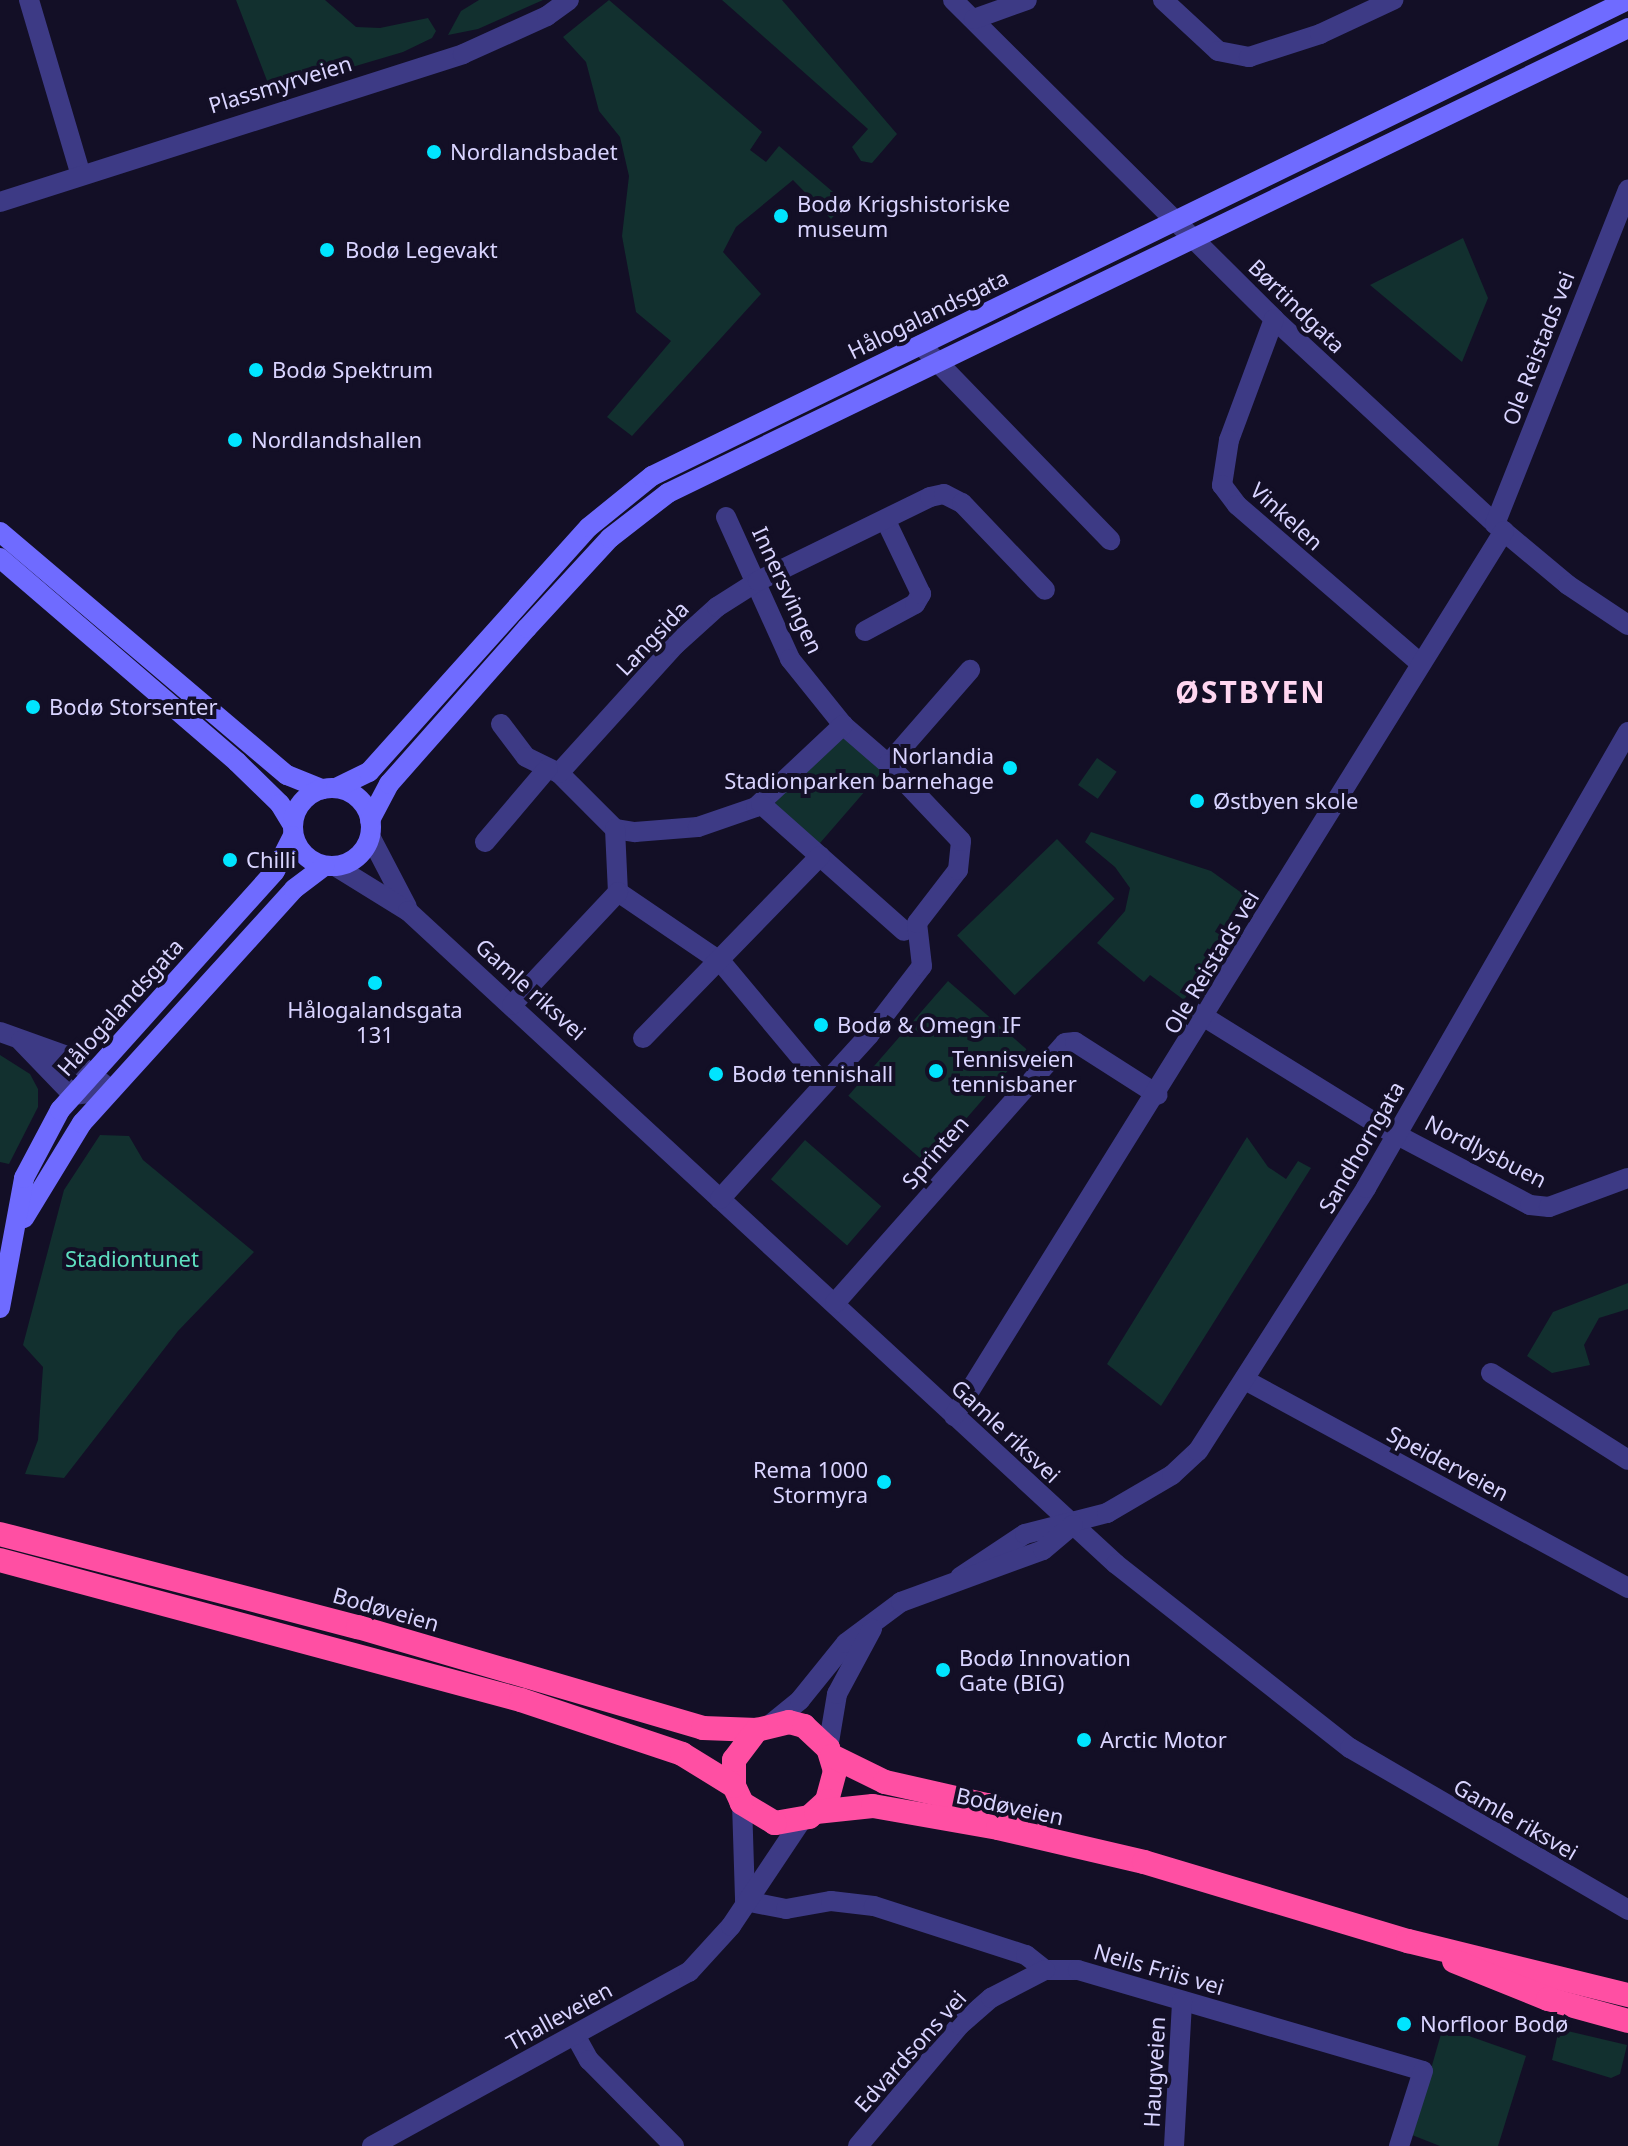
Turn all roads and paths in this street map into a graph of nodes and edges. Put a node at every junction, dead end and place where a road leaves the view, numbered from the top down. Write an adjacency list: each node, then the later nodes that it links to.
1 (29, 0): 10 (street)
2 (569, 0): 10 (street, Plassmyrveien)
3 (953, 0): 8 (street, Børtindgata)
4 (1027, 0): 8 (street)
5 (1163, 0): 6 (street)
6 (1393, 0)
7 (1628, 0): 13 (street, Hålogalandsgata)
8 (974, 19): 13 (street, Børtindgata)
9 (1628, 28): 14 (street, Hålogalandsgata)
10 (80, 172): 12 (street, Plassmyrveien)
11 (1628, 190): 20 (street, Ole Reistads vei)
12 (0, 202)
13 (1174, 221): 14 (street, Børtindgata); 16 (street, Hålogalandsgata)
14 (1193, 240): 15 (street, Børtindgata); 17 (street, Hålogalandsgata)
15 (1274, 319): 20 (street, Børtindgata); 28 (street, Vinkelen)
16 (921, 345): 17 (street); 35 (street, Hålogalandsgata)
17 (938, 362): 22 (street); 37 (street, Hålogalandsgata)
18 (726, 517): 24 (street, Innersvingen)
19 (886, 521): 24 (street, Langsida); 25 (street, Langsida); 27 (street)
20 (1499, 527): 26 (street, Børtindgata); 28 (street, Ole Reistads vei)
21 (0, 532): 35 (street)
22 (1110, 540)
23 (0, 558): 39 (street)
24 (758, 581): 31 (street, Innersvingen); 34 (street, Langsida)
25 (1045, 590)
26 (1628, 625)
27 (865, 631)
28 (1419, 662): 48 (street, Ole Reistads vei)
29 (970, 670): 33 (street)
30 (501, 724): 34 (street)
31 (843, 725): 33 (street, Innersvingen); 36 (street)
32 (1628, 732): 57 (street, Sandhorngata)
33 (888, 764): 53 (street, Innersvingen)
34 (553, 771): 38 (street); 40 (street, Langsida)
35 (329, 788): 37 (street); 39 (street, Hålogalandsgata)
36 (761, 804): 38 (street); 41 (street)
37 (370, 828): 42 (street, Hålogalandsgata); 44 (street, Gamle riksvei)
38 (615, 829): 43 (street)
39 (293, 830): 42 (street); 52 (street, Hålogalandsgata)
40 (485, 842)
41 (820, 856): 45 (street); 46 (street)
42 (330, 866): 44 (street, Gamle riksvei); 54 (street, Hålogalandsgata)
43 (618, 892): 46 (street); 47 (street)
44 (408, 911): 47 (street, Gamle riksvei)
45 (904, 931)
46 (721, 962): 50 (street); 53 (street)
47 (512, 1005): 59 (street, Gamle riksvei)
48 (1206, 1018): 56 (street, Ole Reistads vei); 57 (street, Nordlysbuen)
49 (0, 1032): 51 (street)
50 (643, 1038)
51 (21, 1041): 52 (street); 55 (street)
52 (91, 1073): 54 (street); 55 (street, Hålogalandsgata)
53 (823, 1084): 59 (street, Innersvingen)
54 (111, 1090): 55 (street); 60 (street, Hålogalandsgata)
55 (73, 1095): 60 (street, Hålogalandsgata)
56 (1158, 1095): 61 (street, Sprinten); 65 (street, Ole Reistads vei)
57 (1397, 1133): 58 (street, Nordlysbuen); 64 (street, Sandhorngata)
58 (1628, 1178)
59 (720, 1199): 61 (street, Gamle riksvei)
60 (18, 1229): 62 (street, Hålogalandsgata)
61 (835, 1303): 65 (street, Gamle riksvei)
62 (0, 1308)
63 (1491, 1373): 66 (street)
64 (1245, 1380): 67 (street, Sandhorngata); 70 (street, Speiderveien)
65 (954, 1416): 67 (street, Gamle riksvei)
66 (1628, 1460)
67 (1073, 1525): 71 (street, Sandhorngata); 78 (street, Gamle riksvei)
68 (0, 1534): 72 (highway, Bodøveien)
69 (0, 1560): 74 (highway, Bodøveien)
70 (1628, 1588)
71 (877, 1620): 72 (street, Sandhorngata); 73 (street, Sandhorngata)
72 (765, 1726): 73 (highway, Bodøveien); 74 (highway)
73 (830, 1752): 75 (highway); 76 (highway, Bodøveien)
74 (738, 1794): 75 (highway, Bodøveien); 77 (street)
75 (808, 1817): 76 (highway, Bodøveien); 77 (street, Thalleveien)
76 (1144, 1862): 79 (highway, Bodøveien)
77 (745, 1901): 80 (street, Neils Friis vei); 84 (street, Thalleveien)
78 (1628, 1910)
79 (1408, 1941): 81 (highway, Bodøveien); 83 (highway, Bodøveien)
80 (1045, 1970): 82 (street, Neils Friis vei); 88 (street, Edvardsons vei)
81 (1628, 1995)
82 (1182, 2001): 89 (street, Haugveien); 90 (street, Neils Friis vei)
83 (1628, 2021)
84 (575, 2035): 85 (street, Thalleveien); 87 (street)
85 (398, 2140): 86 (street, Thalleveien)
86 (372, 2146)
87 (674, 2146)
88 (858, 2146)
89 (1174, 2146)
90 (1399, 2146)

